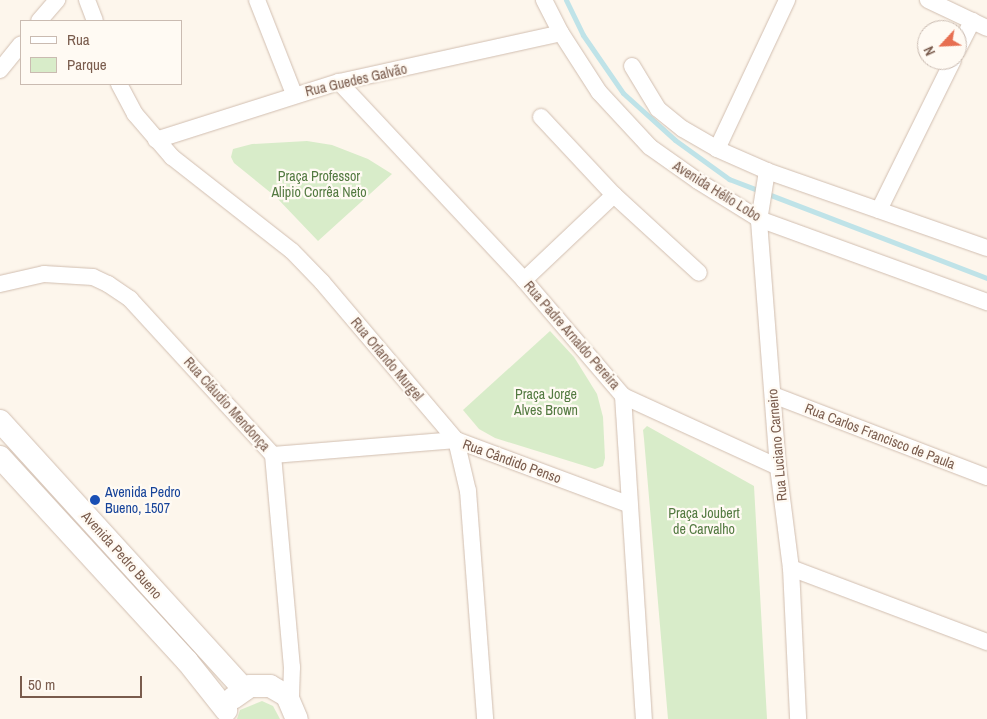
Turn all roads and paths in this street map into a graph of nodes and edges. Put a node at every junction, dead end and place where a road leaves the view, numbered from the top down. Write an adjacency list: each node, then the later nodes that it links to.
1 (57, 0): 7 (street)
2 (87, 0): 8 (street)
3 (257, 0): 18 (street)
4 (544, 0): 10 (street, Avenida Hélio Lobo)
5 (787, 0): 21 (street)
6 (928, 0): 9 (street)
7 (40, 20)
8 (95, 20)
9 (980, 24): 11 (street)
10 (561, 34): 16 (street, Rua Guedes Galvão); 25 (street, Avenida Hélio Lobo)
11 (967, 40)
12 (20, 45): 14 (street)
13 (632, 66): 21 (street)
14 (0, 70)
15 (948, 70): 24 (street)
16 (339, 82): 18 (street, Rua Guedes Galvão); 28 (street, Rua Padre Arnaldo Pereira)
17 (120, 85): 20 (street, Rua Orlando Murgel)
18 (294, 94): 20 (street, Rua Guedes Galvão)
19 (541, 117): 23 (street)
20 (156, 140): 34 (street, Rua Orlando Murgel)
21 (717, 149): 22 (street)
22 (766, 176): 24 (street); 25 (street, Rua Luciano Carneiro)
23 (614, 195): 27 (street); 28 (street)
24 (879, 210): 26 (street)
25 (759, 219): 30 (street, Avenida Hélio Lobo); 31 (street, Rua Luciano Carneiro)
26 (987, 248)
27 (699, 273)
28 (524, 280): 32 (street, Rua Padre Arnaldo Pereira)
29 (0, 284): 35 (street, Rua Cláudio Mendonça)
30 (987, 302)
31 (773, 395): 37 (street, Rua Luciano Carneiro); 38 (street, Rua Carlos Francisco de Paula)
32 (623, 396): 37 (street); 39 (street, Rua Padre Arnaldo Pereira)
33 (0, 421): 42 (main road, Avenida Pedro Bueno)
34 (456, 440): 35 (street, Rua Cândido Penso); 39 (street, Rua Cândido Penso); 45 (street, Rua Orlando Murgel)
35 (273, 455): 43 (street, Rua Cláudio Mendonça)
36 (4, 466): 44 (main road, Avenida Pedro Bueno)
37 (778, 467): 40 (street, Rua Luciano Carneiro)
38 (987, 477)
39 (628, 504): 46 (street, Rua Padre Arnaldo Pereira)
40 (791, 568): 41 (street); 47 (street, Rua Luciano Carneiro)
41 (987, 642)
42 (244, 689): 43 (main road); 44 (main road)
43 (288, 703)
44 (225, 714)
45 (485, 719)
46 (644, 719)
47 (798, 719)

